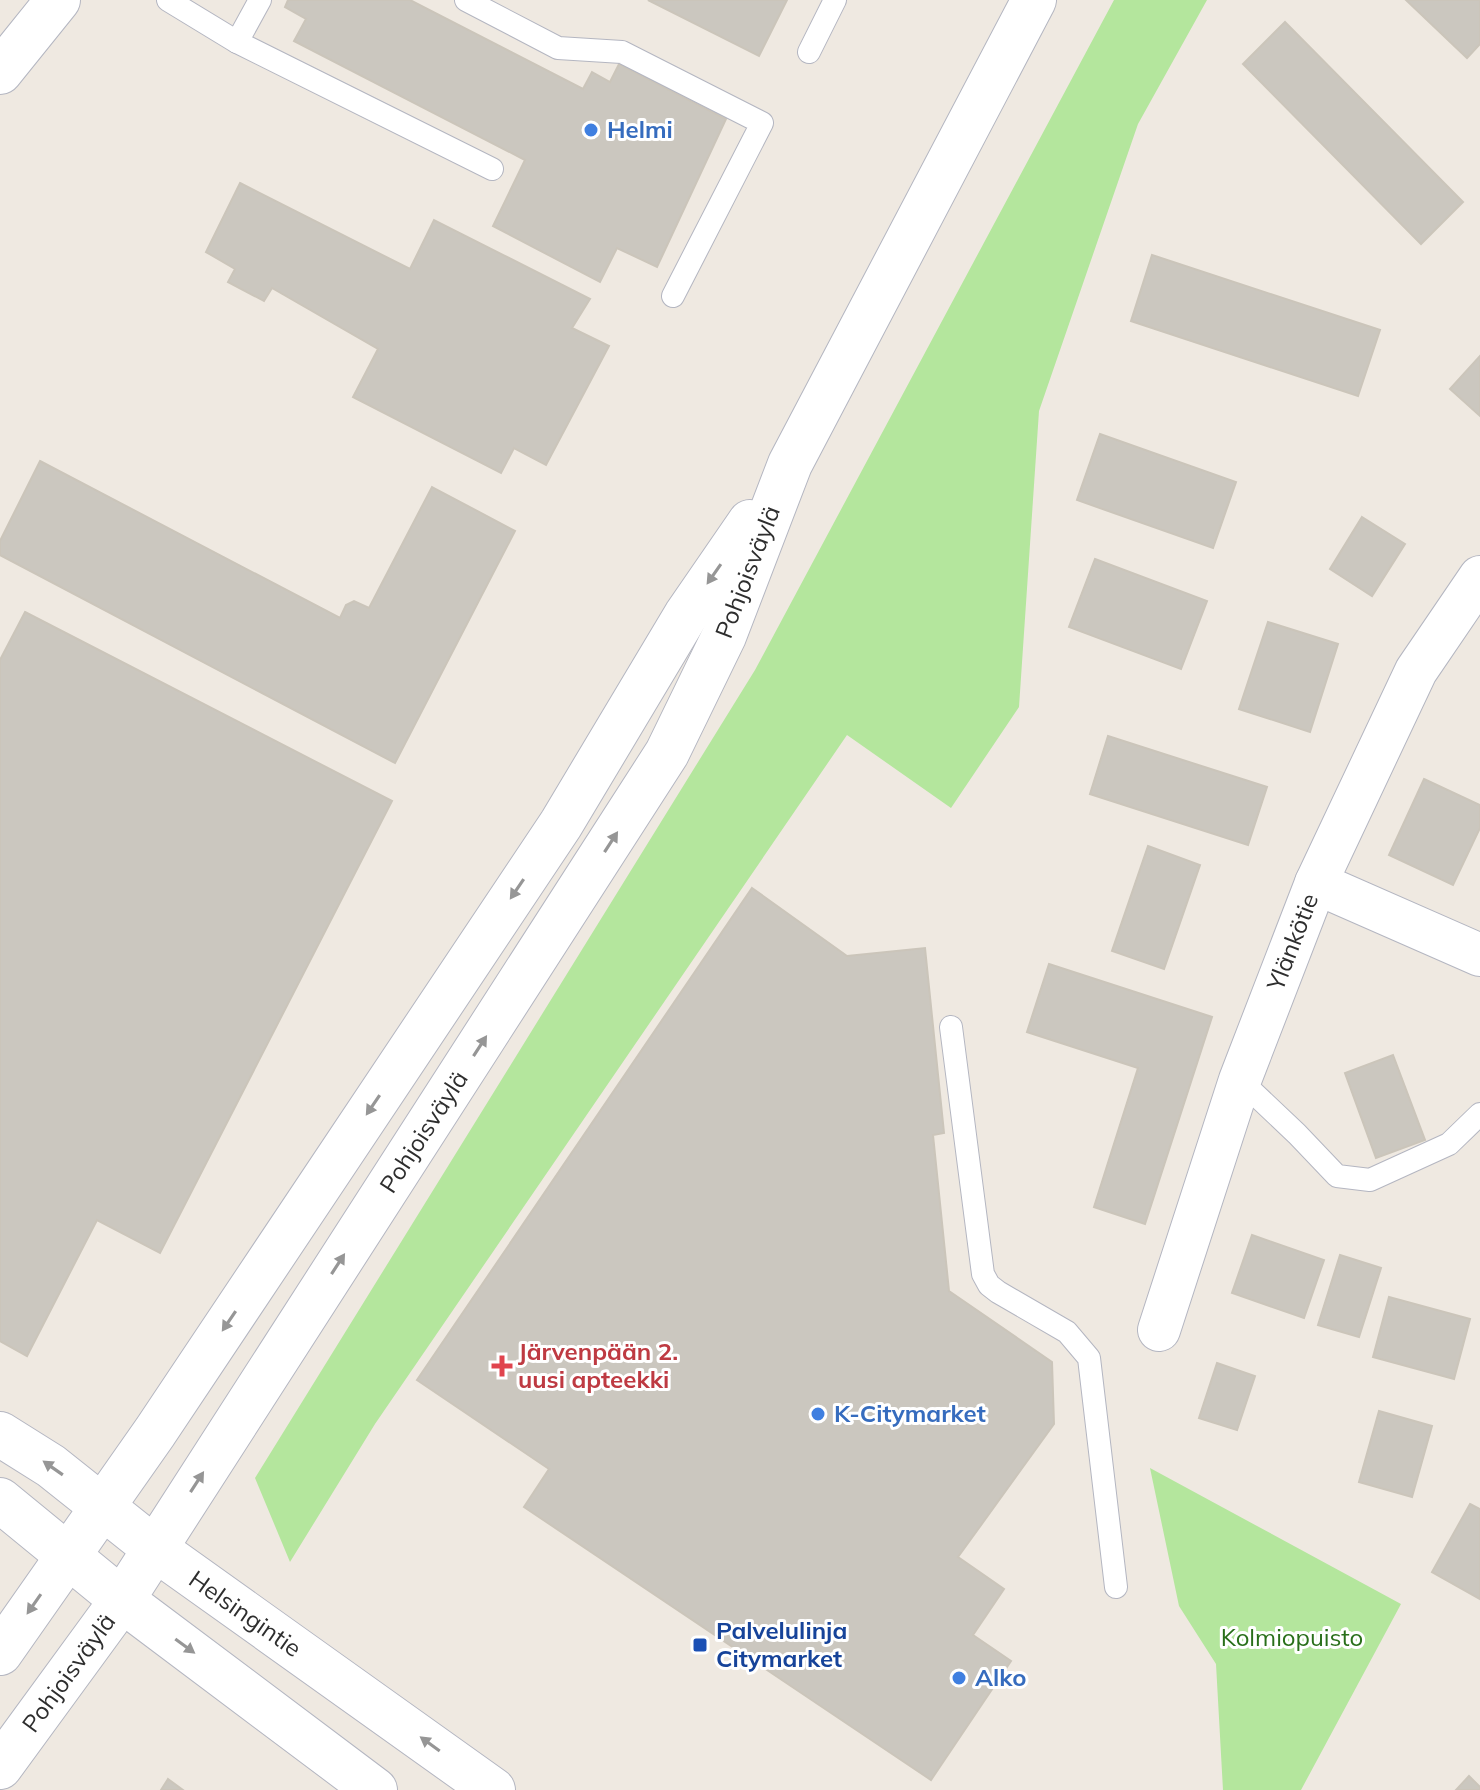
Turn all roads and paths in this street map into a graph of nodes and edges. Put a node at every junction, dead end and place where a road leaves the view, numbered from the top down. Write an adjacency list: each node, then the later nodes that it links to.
1 (58, 0): 9 (main road)
2 (168, 0): 7 (lane)
3 (260, 0): 7 (lane)
4 (466, 0): 11 (lane)
5 (835, 0): 8 (lane)
6 (1034, 0): 12 (main road, Pohjoisväylä)
7 (237, 42): 10 (lane)
8 (809, 52)
9 (0, 72)
10 (492, 169)
11 (673, 296)
12 (790, 464): 22 (main road, Pohjoisväylä, one-way to 22); 23 (main road, Pohjoisväylä, one-way to 12)
13 (1480, 577): 14 (street, Ylänkötie)
14 (1316, 883): 15 (street); 17 (street, Ylänkötie)
15 (1480, 955)
16 (951, 1027): 25 (lane)
17 (1240, 1080): 18 (lane); 19 (street, Ylänkötie)
18 (1480, 1114)
19 (1159, 1330)
20 (0, 1434): 22 (main road, Helsingintie, one-way to 20)
21 (0, 1500): 24 (main road)
22 (104, 1506): 23 (main road, Helsingintie); 24 (main road, Pohjoisväylä)
23 (154, 1548): 26 (main road, Pohjoisväylä); 30 (main road, Helsingintie, one-way to 23)
24 (69, 1555): 26 (main road); 27 (main road, Pohjoisväylä, one-way to 27)
25 (1116, 1587)
26 (122, 1600): 28 (main road, Pohjoisväylä); 29 (main road, one-way to 29)
27 (0, 1653)
28 (0, 1767)
29 (375, 1790)
30 (493, 1790)

